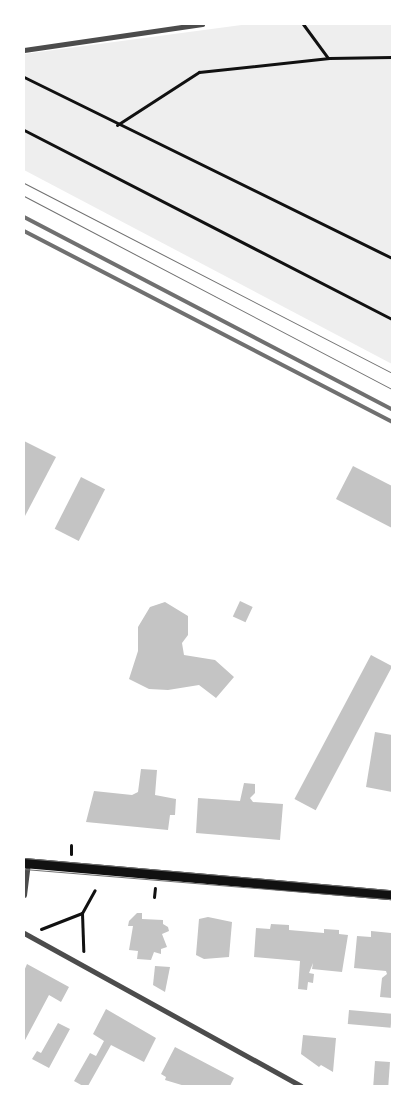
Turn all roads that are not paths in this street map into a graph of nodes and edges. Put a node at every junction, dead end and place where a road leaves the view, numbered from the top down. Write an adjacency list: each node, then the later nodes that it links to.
1 (202, 24): 2 (street)
2 (24, 50)
3 (26, 863): 4 (street); 5 (main road)
4 (24, 895)
5 (392, 895)
6 (24, 933): 7 (street)
7 (301, 1086)

